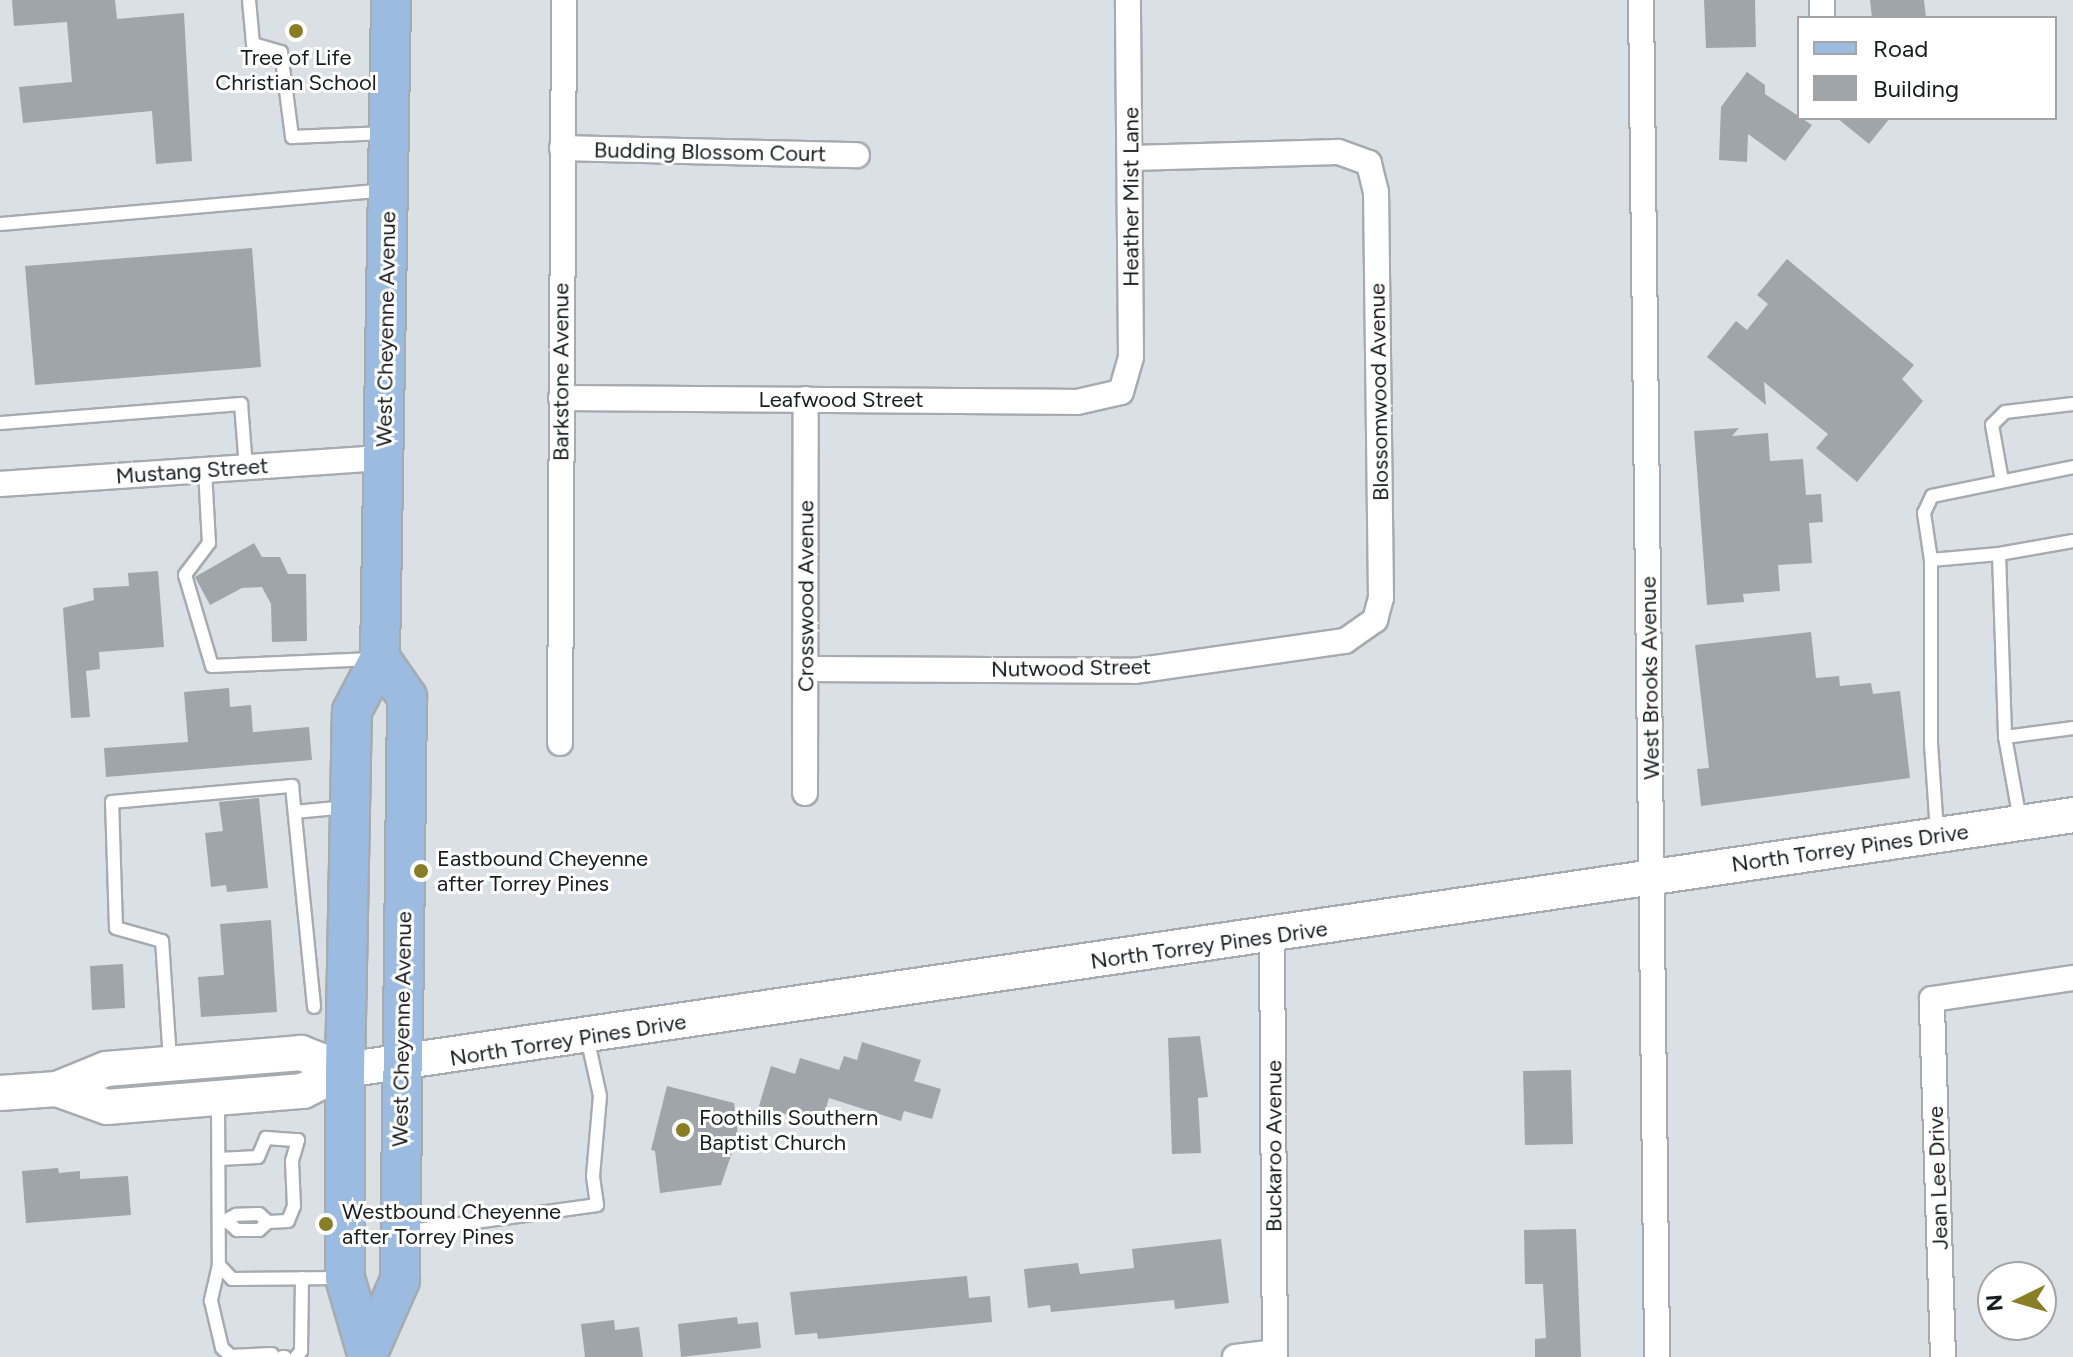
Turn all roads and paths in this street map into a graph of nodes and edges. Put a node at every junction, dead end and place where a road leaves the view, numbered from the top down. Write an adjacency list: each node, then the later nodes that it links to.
1 (249, 0): 6 (lane)
2 (391, 0): 6 (main road, West Cheyenne Avenue)
3 (564, 0): 7 (street, Barkstone Avenue)
4 (1128, 0): 9 (street, Heather Mist Lane)
5 (1641, 0): 38 (street, West Brooks Avenue)
6 (389, 133): 10 (main road, West Cheyenne Avenue)
7 (562, 148): 8 (street, Budding Blossom Court); 13 (street, Barkstone Avenue)
8 (857, 155)
9 (1132, 158): 12 (street, Heather Mist Lane); 26 (street, Blossomwood Avenue)
10 (388, 190): 11 (lane); 17 (main road, West Cheyenne Avenue)
11 (0, 224)
12 (1121, 392): 14 (street, Leafwood Street)
13 (561, 398): 14 (street, Leafwood Street); 31 (street, Barkstone Avenue)
14 (806, 399): 28 (street, Crosswood Avenue)
15 (2073, 404): 21 (lane)
16 (0, 423): 18 (lane)
17 (384, 458): 18 (street, Mustang Street); 27 (main road, West Cheyenne Avenue)
18 (246, 467): 20 (street, Mustang Street)
19 (2073, 467): 21 (lane)
20 (205, 470): 22 (street, Mustang Street); 27 (lane)
21 (2002, 481): 25 (lane)
22 (0, 484)
23 (2073, 541): 24 (lane)
24 (1999, 554): 25 (lane); 30 (lane)
25 (1931, 560): 37 (lane)
26 (1375, 620): 28 (street, Nutwood Street)
27 (380, 658): 33 (main road, West Cheyenne Avenue); 44 (main road, West Cheyenne Avenue)
28 (806, 669): 32 (street, Crosswood Avenue)
29 (2073, 728): 30 (lane)
30 (2005, 737): 36 (lane)
31 (560, 743)
32 (805, 793)
33 (350, 807): 34 (lane); 45 (main road, West Cheyenne Avenue)
34 (295, 812): 41 (lane); 43 (lane)
35 (2073, 815): 36 (main road, North Torrey Pines Drive)
36 (2020, 823): 37 (main road, North Torrey Pines Drive)
37 (1937, 835): 38 (main road, North Torrey Pines Drive)
38 (1653, 877): 39 (main road, North Torrey Pines Drive); 61 (street, West Brooks Avenue)
39 (1272, 936): 42 (main road, North Torrey Pines Drive); 56 (street, Buckaroo Avenue)
40 (2073, 978): 62 (street, Jean Lee Drive)
41 (314, 1007)
42 (587, 1037): 44 (main road, North Torrey Pines Drive); 52 (lane)
43 (170, 1063): 45 (main road, North Torrey Pines Drive); 47 (main road, North Torrey Pines Drive); 48 (main road)
44 (402, 1066): 45 (main road, North Torrey Pines Drive); 52 (main road, West Cheyenne Avenue)
45 (345, 1070): 48 (main road, North Torrey Pines Drive); 55 (main road, West Cheyenne Avenue)
46 (0, 1093): 47 (main road, North Torrey Pines Drive)
47 (71, 1094): 49 (main road, North Torrey Pines Drive)
48 (254, 1095): 49 (main road, North Torrey Pines Drive)
49 (218, 1098): 50 (lane)
50 (219, 1159): 51 (lane); 51 (lane)
51 (224, 1223): 53 (lane)
52 (400, 1232): 57 (main road, West Cheyenne Avenue)
53 (219, 1265): 54 (lane); 58 (lane)
54 (302, 1278): 55 (lane); 59 (lane)
55 (345, 1278): 57 (main road, West Cheyenne Avenue)
56 (1275, 1354): 60 (street)
57 (368, 1355)
58 (280, 1356)
59 (296, 1357)
60 (1235, 1357)
61 (1657, 1357)
62 (1943, 1357)

